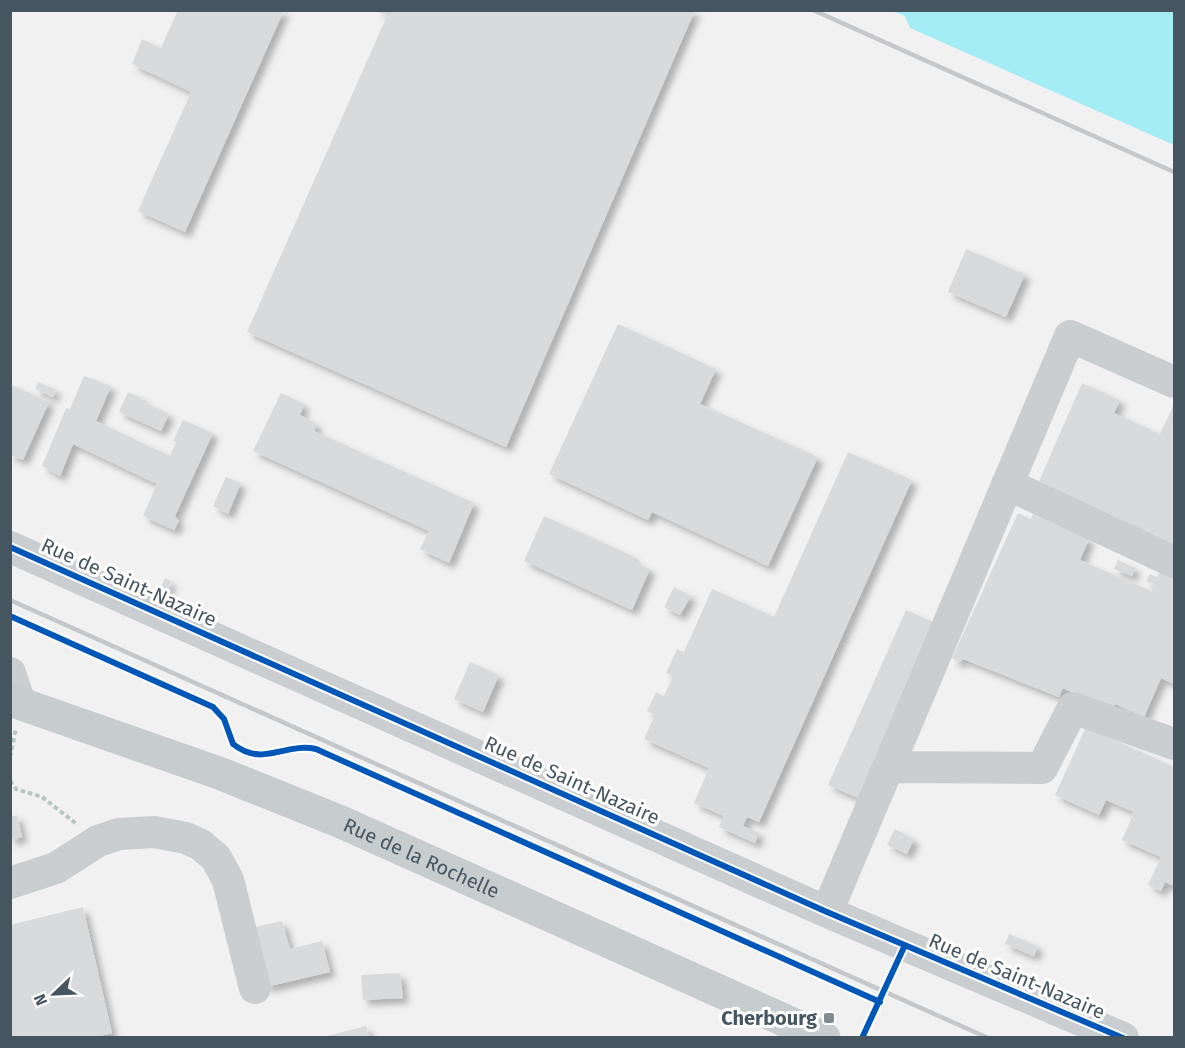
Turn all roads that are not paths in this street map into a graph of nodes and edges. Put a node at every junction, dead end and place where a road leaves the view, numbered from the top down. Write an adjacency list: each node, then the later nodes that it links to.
1 (1174, 382): 2 (street)
2 (1007, 484): 4 (street); 7 (street)
3 (10, 547): 9 (street, Rue de Saint-Nazaire)
4 (1174, 562)
5 (14, 692): 11 (main road, Rue de la Rochelle)
6 (1174, 744): 7 (street)
7 (890, 767): 9 (street)
8 (10, 883): 10 (street)
9 (827, 912): 12 (street, Rue de Saint-Nazaire)
10 (255, 988)
11 (824, 1038)
12 (1123, 1038)

